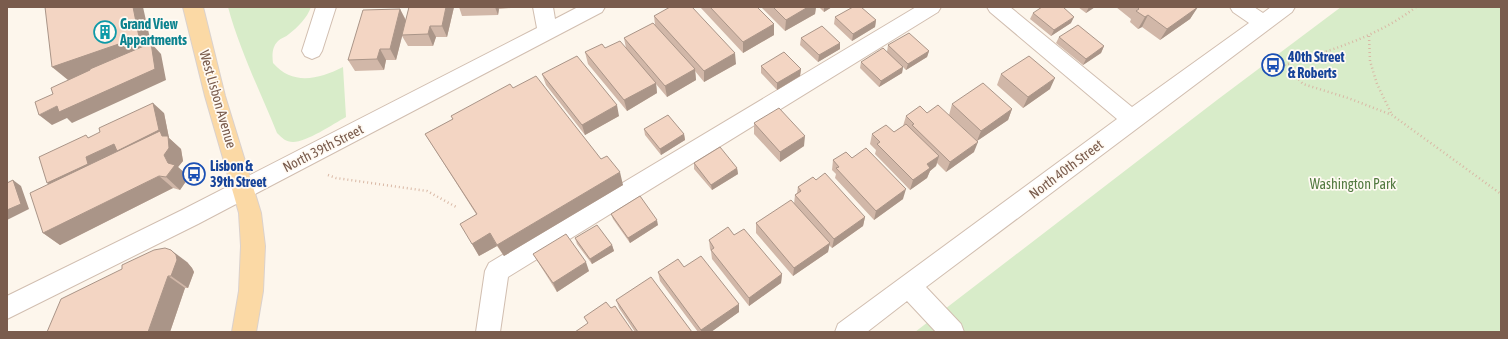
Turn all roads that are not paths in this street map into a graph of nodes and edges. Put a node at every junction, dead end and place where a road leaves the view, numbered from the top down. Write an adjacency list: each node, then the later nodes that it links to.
1 (193, 7): 13 (main road, West Lisbon Avenue)
2 (326, 7): 11 (street)
3 (543, 7): 10 (street)
4 (595, 7): 10 (street, North 39th Street)
5 (931, 7): 17 (street)
6 (997, 7): 12 (street)
7 (1240, 7): 9 (street)
8 (1285, 7): 9 (street, North 40th Street)
9 (1263, 23): 12 (street, North 40th Street)
10 (547, 32): 13 (street, North 39th Street)
11 (312, 51)
12 (1132, 119): 14 (street, North 40th Street)
13 (244, 189): 15 (street, North 39th Street); 16 (main road, West Lisbon Avenue)
14 (909, 286): 18 (street, North 40th Street); 19 (street)
15 (7, 308)
16 (244, 332)
17 (488, 332)
18 (847, 332)
19 (952, 332)

